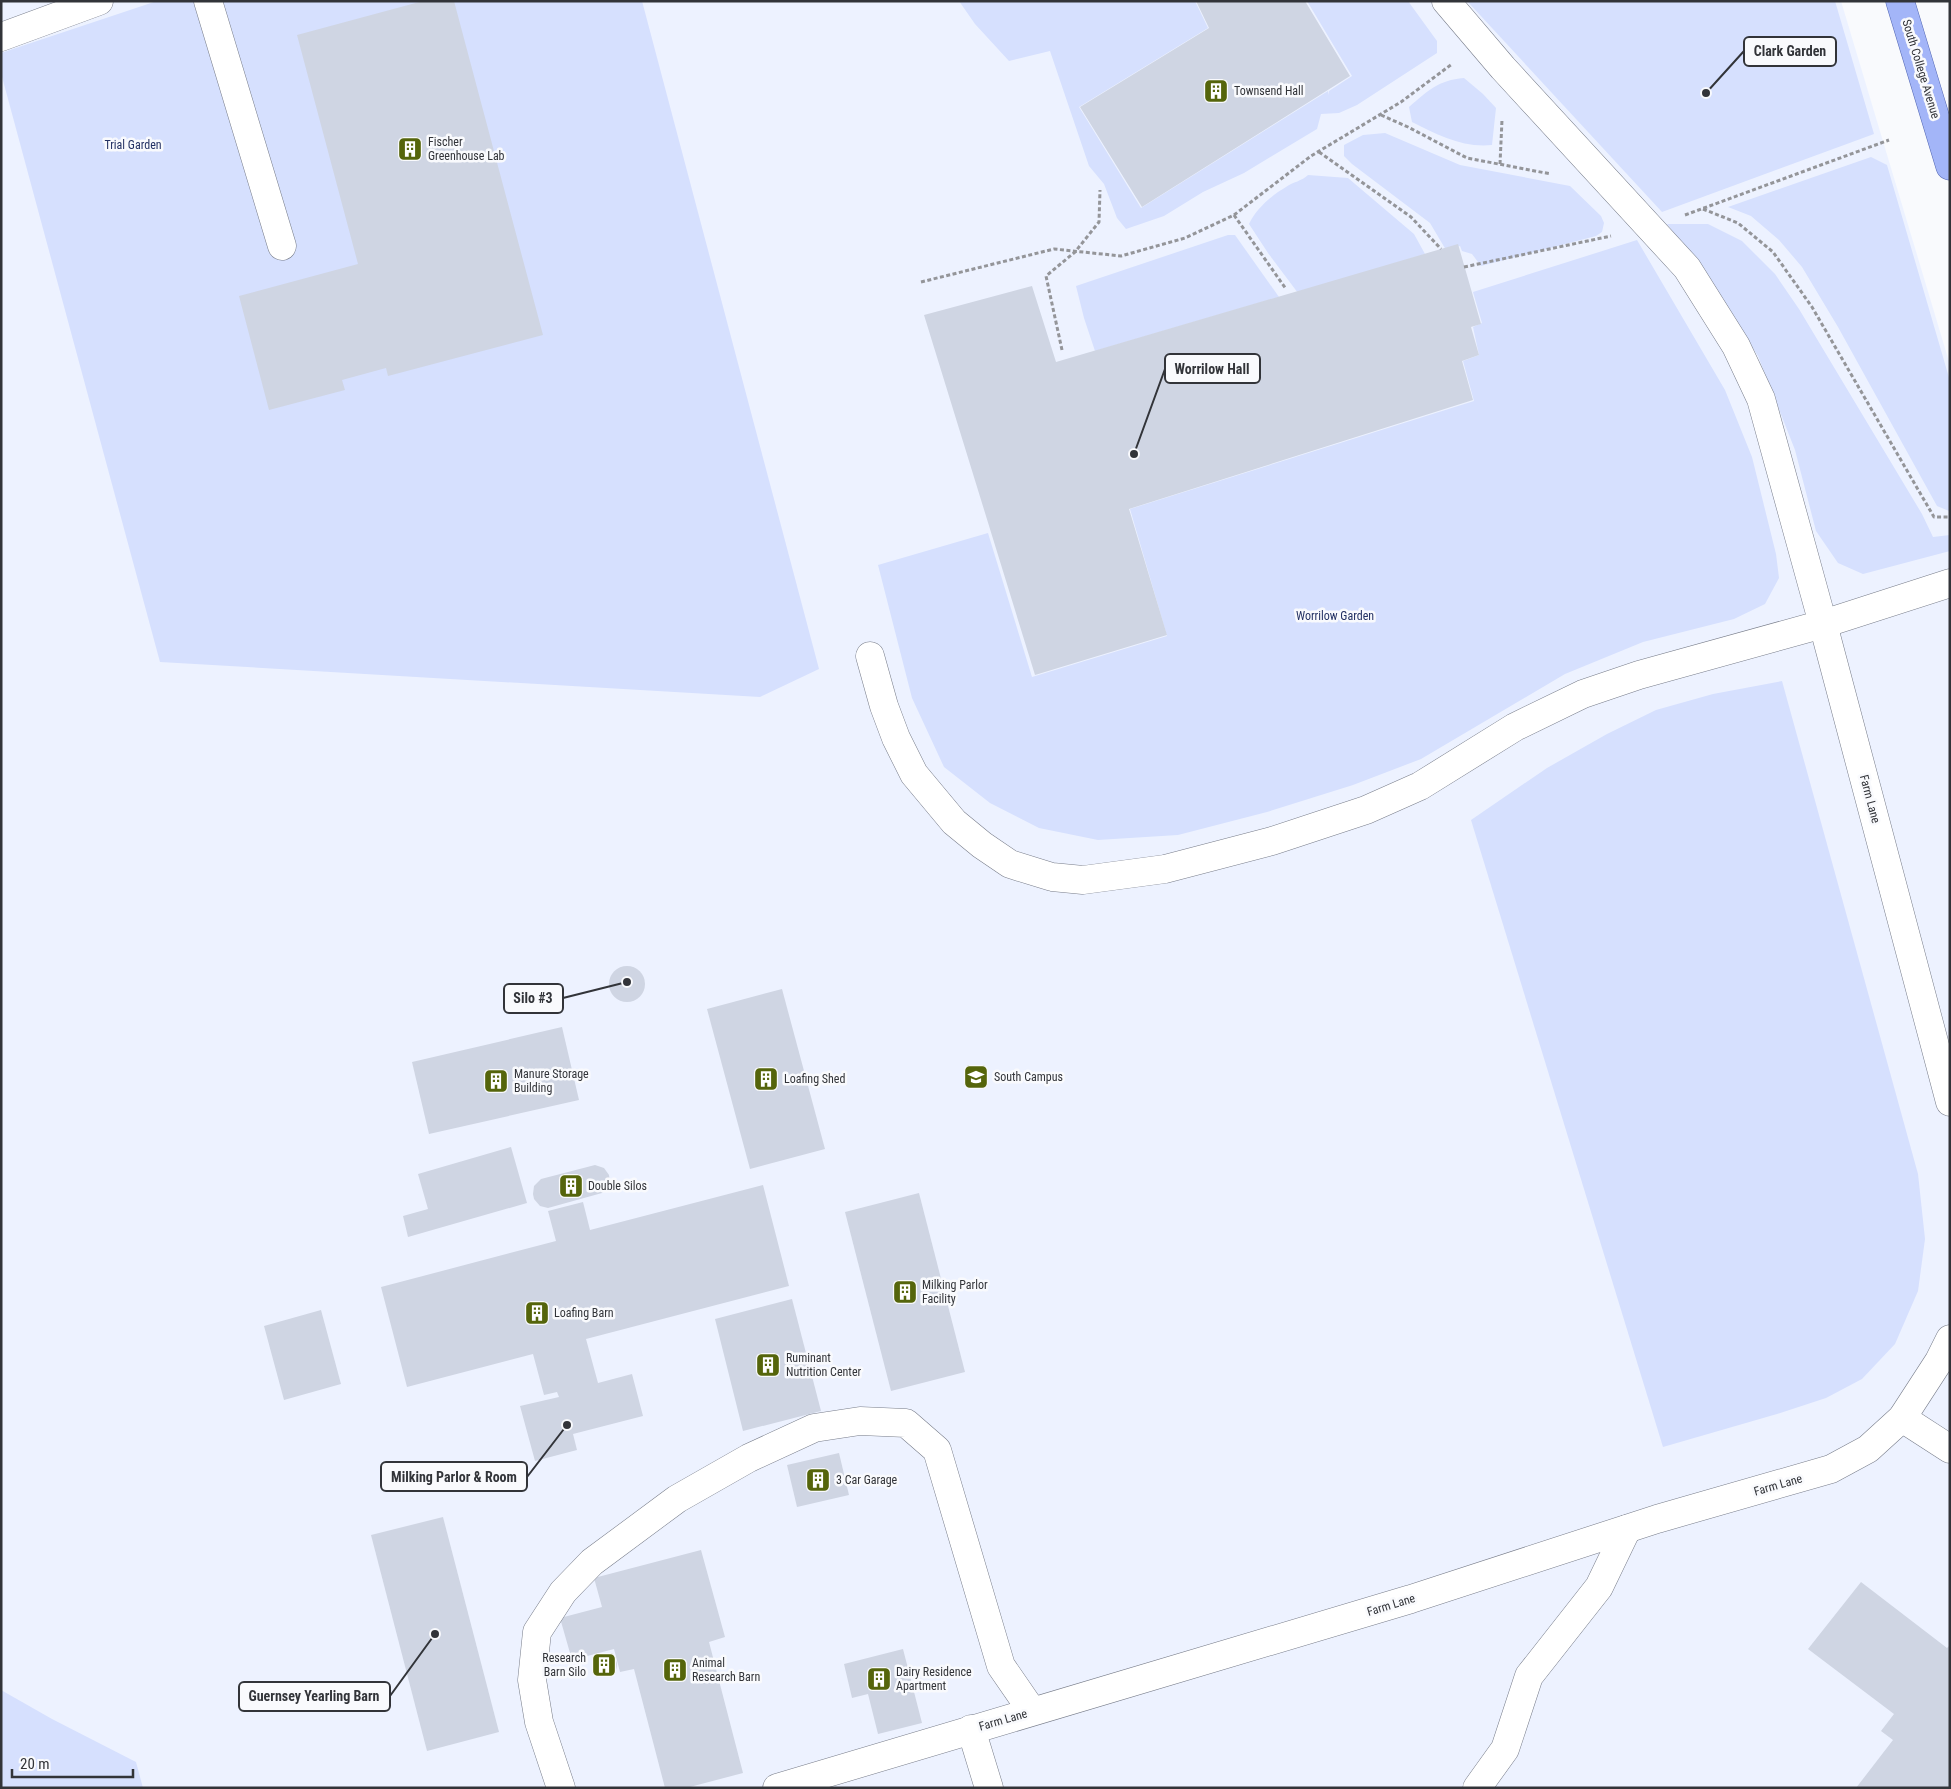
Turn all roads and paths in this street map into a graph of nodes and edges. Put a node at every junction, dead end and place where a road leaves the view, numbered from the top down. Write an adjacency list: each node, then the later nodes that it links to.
1 (99, 1): 5 (street)
2 (208, 1): 16 (street)
3 (1446, 1): 15 (street, Farm Lane)
4 (1900, 1): 10 (main road, South College Avenue)
5 (1, 37)
6 (1460, 58): 7 (path)
7 (1380, 115): 9 (path); 11 (path)
8 (1889, 140): 13 (path)
9 (1318, 152): 14 (path); 17 (path)
10 (1950, 166)
11 (1556, 175)
12 (1100, 190): 18 (path)
13 (1703, 208): 15 (path); 23 (path)
14 (1234, 215): 18 (path); 21 (path)
15 (1648, 227): 19 (path); 25 (street, Farm Lane)
16 (282, 246)
17 (1441, 249)
18 (1075, 252): 20 (path); 22 (path)
19 (1464, 267)
20 (921, 282)
21 (1286, 289)
22 (1062, 350)
23 (1950, 517)
24 (1950, 583): 25 (street)
25 (1823, 624): 26 (street); 27 (street, Farm Lane)
26 (870, 656)
27 (1950, 1102)
28 (1950, 1339): 29 (street, Farm Lane)
29 (1902, 1418): 30 (street); 31 (street, Farm Lane)
30 (1950, 1449)
31 (1627, 1529): 32 (street, Farm Lane); 37 (street)
32 (1032, 1711): 33 (street, Farm Lane); 34 (street)
33 (972, 1729): 35 (street, Farm Lane); 36 (street)
34 (561, 1788)
35 (776, 1788)
36 (989, 1788)
37 (1477, 1788)

